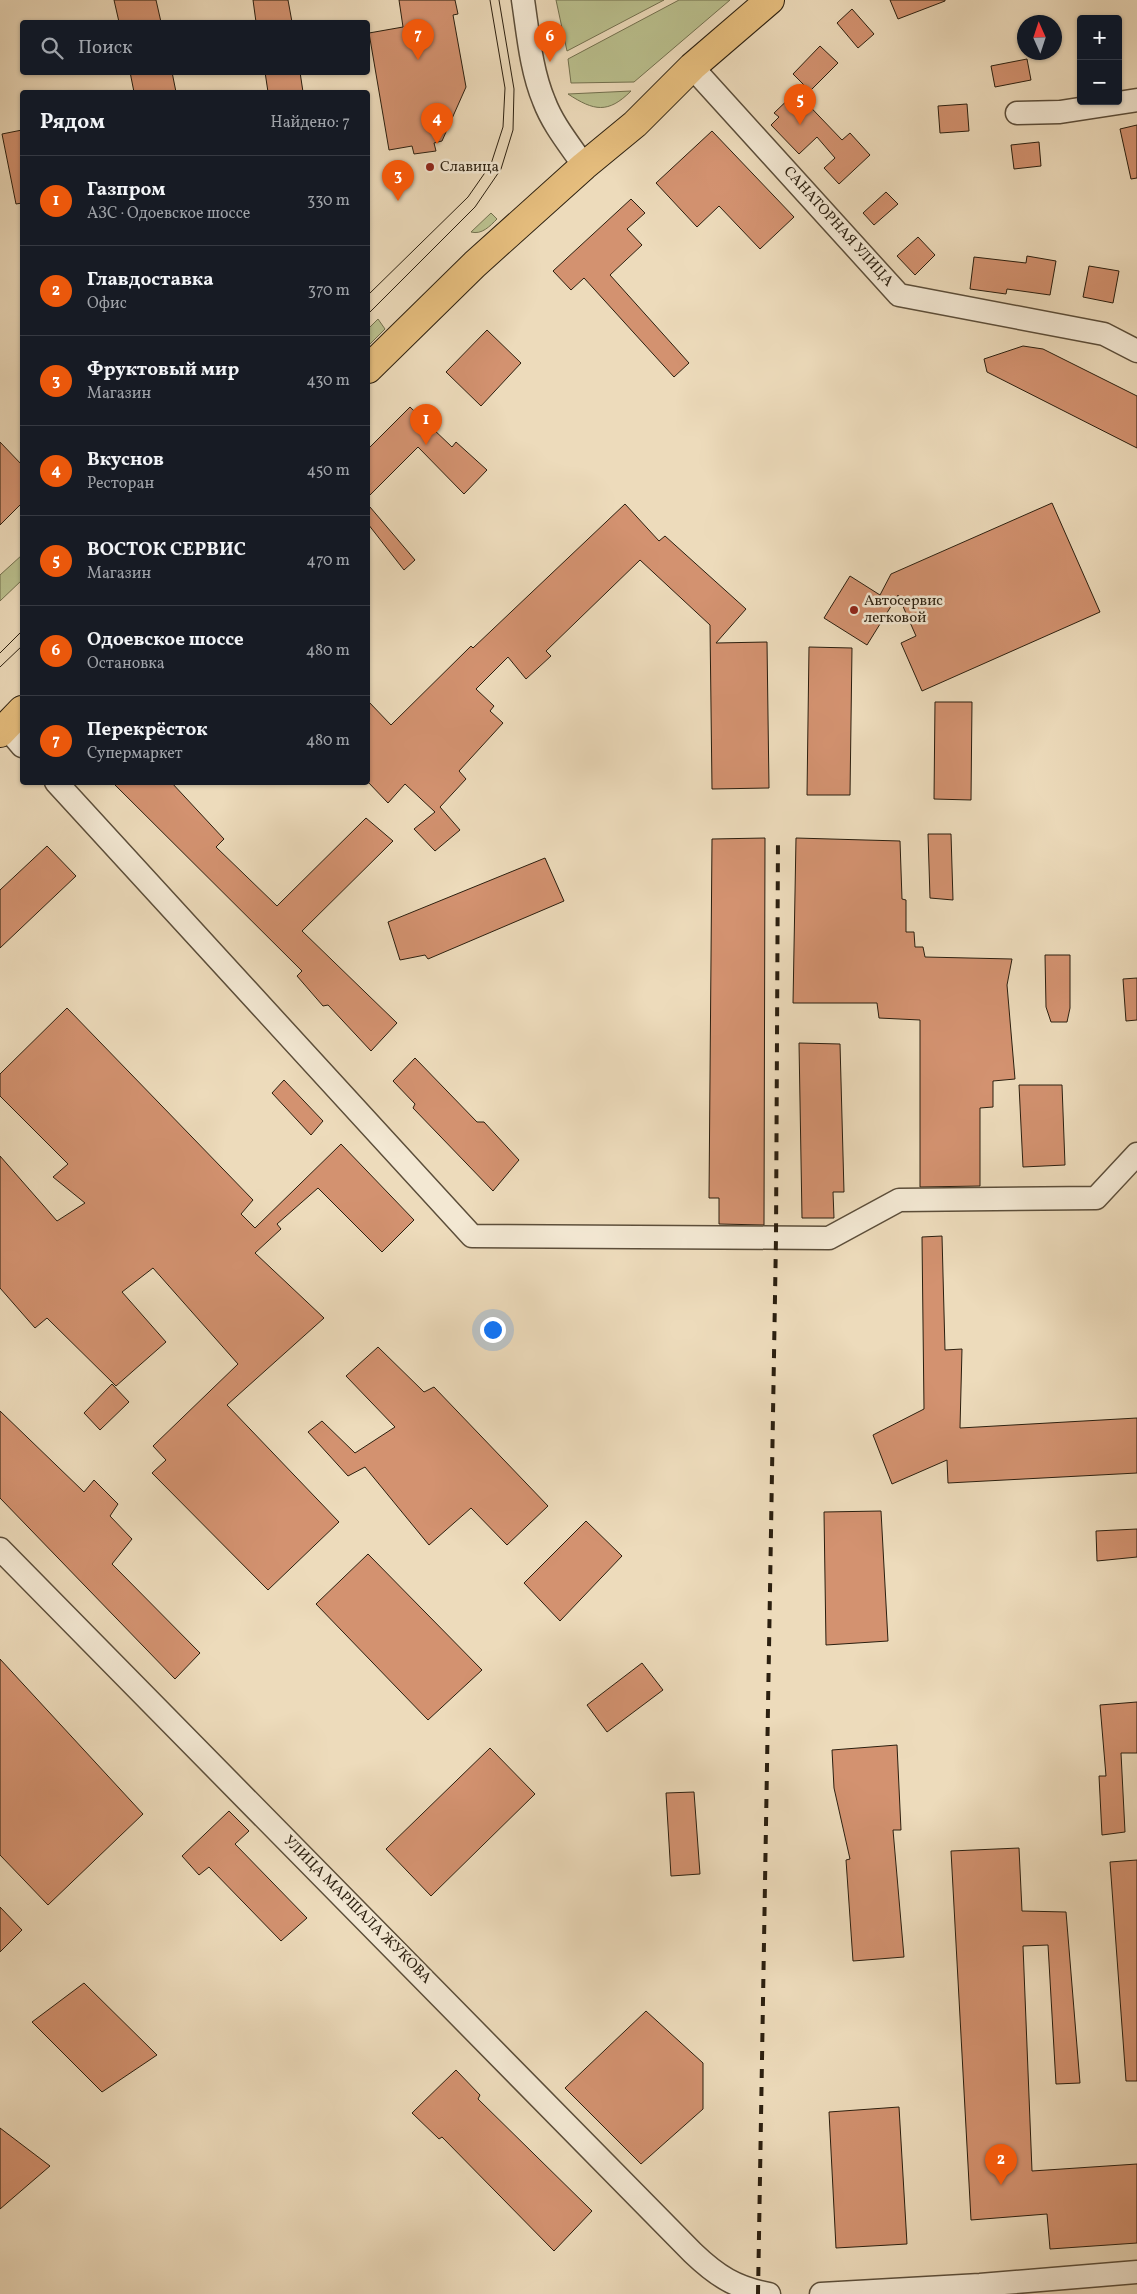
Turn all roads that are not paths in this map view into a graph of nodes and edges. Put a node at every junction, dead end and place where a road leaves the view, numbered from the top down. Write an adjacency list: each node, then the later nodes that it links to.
1 (522, 0): 6 (street)
2 (770, 0): 3 (main road)
3 (692, 67): 6 (main road); 7 (street, САНАТОРНАЯ УЛИЦА)
4 (1137, 100): 5 (street)
5 (1017, 113)
6 (584, 166): 8 (main road)
7 (1137, 350)
8 (370, 367)
9 (59, 785): 10 (street)
10 (1137, 1154)
11 (0, 1549): 14 (street, УЛИЦА МАРШАЛА ЖУКОВА)
12 (1137, 2272): 13 (street)
13 (981, 2290): 15 (street)
14 (769, 2294)
15 (821, 2294)

